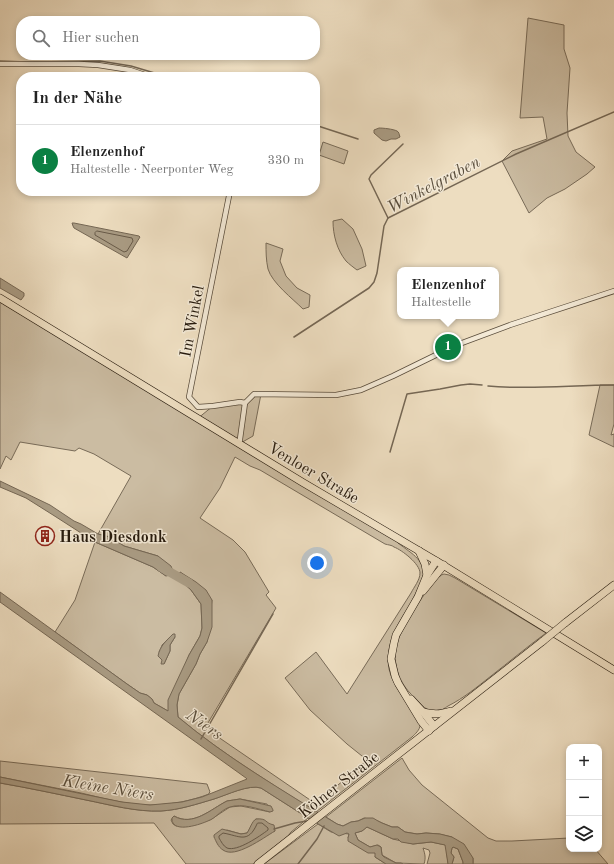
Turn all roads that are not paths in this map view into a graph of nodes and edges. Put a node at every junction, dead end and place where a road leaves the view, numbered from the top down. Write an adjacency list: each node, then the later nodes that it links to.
1 (0, 64): 2 (street)
2 (136, 72)
3 (229, 196): 6 (street, Im Winkel)
4 (614, 291): 6 (street)
5 (0, 298): 7 (main road, Venloer Straße)
6 (245, 403): 7 (street)
7 (238, 444): 8 (main road, Venloer Straße)
8 (419, 550): 9 (main road, Venloer Straße); 11 (main road)
9 (436, 561): 10 (main road, Venloer Straße); 11 (main road)
10 (444, 565): 13 (main road); 14 (main road, Venloer Straße)
11 (428, 575): 13 (main road)
12 (614, 585): 16 (main road, Kölner Straße, bridge)
13 (418, 597): 15 (main road)
14 (614, 670)
15 (402, 690): 17 (main road); 18 (main road)
16 (455, 710): 17 (main road); 18 (main road, Kölner Straße)
17 (423, 712): 18 (main road)
18 (431, 728): 19 (main road, Kölner Straße)
19 (258, 864)

